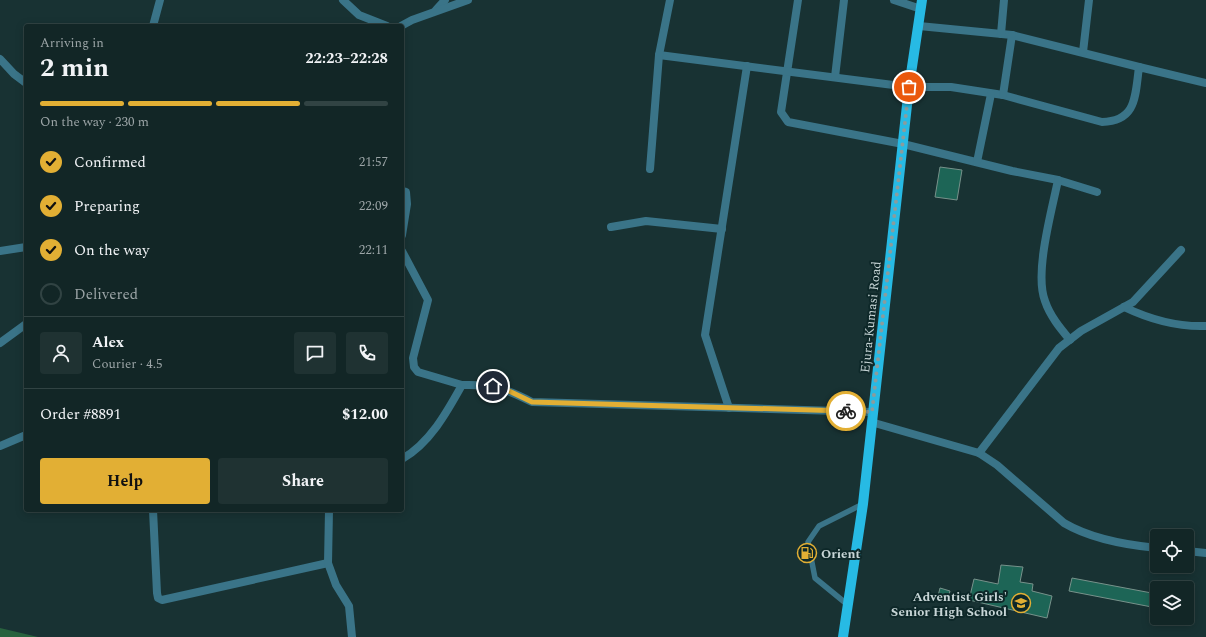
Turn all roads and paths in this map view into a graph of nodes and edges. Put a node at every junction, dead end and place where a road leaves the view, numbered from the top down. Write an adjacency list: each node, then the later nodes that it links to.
1 (160, 0): 13 (street)
2 (343, 0): 14 (street)
3 (445, 0): 12 (street)
4 (468, 0): 12 (street)
5 (670, 0): 20 (street)
6 (798, 0): 24 (street)
7 (844, 0): 25 (street)
8 (894, 0): 11 (street)
9 (1004, 0): 17 (street)
10 (1089, 0): 19 (street)
11 (922, 5): 16 (main road, Ejura-Kumasi Road)
12 (434, 12): 15 (street)
13 (154, 24)
14 (382, 24)
15 (404, 24)
16 (919, 26): 17 (street); 28 (main road, Ejura-Kumasi Road)
17 (1001, 34): 18 (street)
18 (1012, 35): 19 (street); 30 (street)
19 (1083, 52): 23 (street)
20 (659, 55): 22 (street); 33 (street)
21 (0, 59): 26 (street)
22 (747, 66): 24 (street); 39 (street)
23 (1139, 67): 27 (street); 30 (street)
24 (787, 71): 25 (street); 31 (street)
25 (835, 77): 28 (street)
26 (24, 82)
27 (1206, 82)
28 (909, 87): 29 (street); 31 (main road, Ejura-Kumasi Road)
29 (991, 94): 30 (street); 32 (street)
30 (1003, 95)
31 (903, 144): 32 (street); 51 (main road, Ejura-Kumasi Road)
32 (977, 162): 34 (street)
33 (650, 169)
34 (1058, 180): 36 (street); 47 (street)
35 (404, 192): 37 (street)
36 (1097, 192)
37 (404, 223)
38 (611, 227): 39 (street)
39 (722, 229): 50 (street)
40 (24, 247): 42 (street)
41 (1181, 250): 44 (street)
42 (0, 251)
43 (404, 255): 49 (street)
44 (1124, 307): 46 (street); 47 (street)
45 (24, 325): 48 (street)
46 (1206, 326)
47 (1070, 340): 55 (street)
48 (0, 343)
49 (462, 385): 50 (street); 56 (street)
50 (729, 408): 51 (street)
51 (872, 412): 52 (main road, Ejura-Kumasi Road)
52 (871, 422): 55 (street); 57 (main road, Ejura-Kumasi Road)
53 (24, 436): 54 (street)
54 (0, 446)
55 (979, 453): 60 (street)
56 (404, 457)
57 (863, 504): 64 (main road, Ejura-Kumasi Road); 64 (lane)
58 (153, 512): 63 (street)
59 (329, 512): 63 (street)
60 (1150, 547)
61 (1194, 552): 62 (street)
62 (1206, 553)
63 (328, 563): 65 (street)
64 (848, 605): 66 (main road, Ejura-Kumasi Road)
65 (352, 637)
66 (843, 637)

